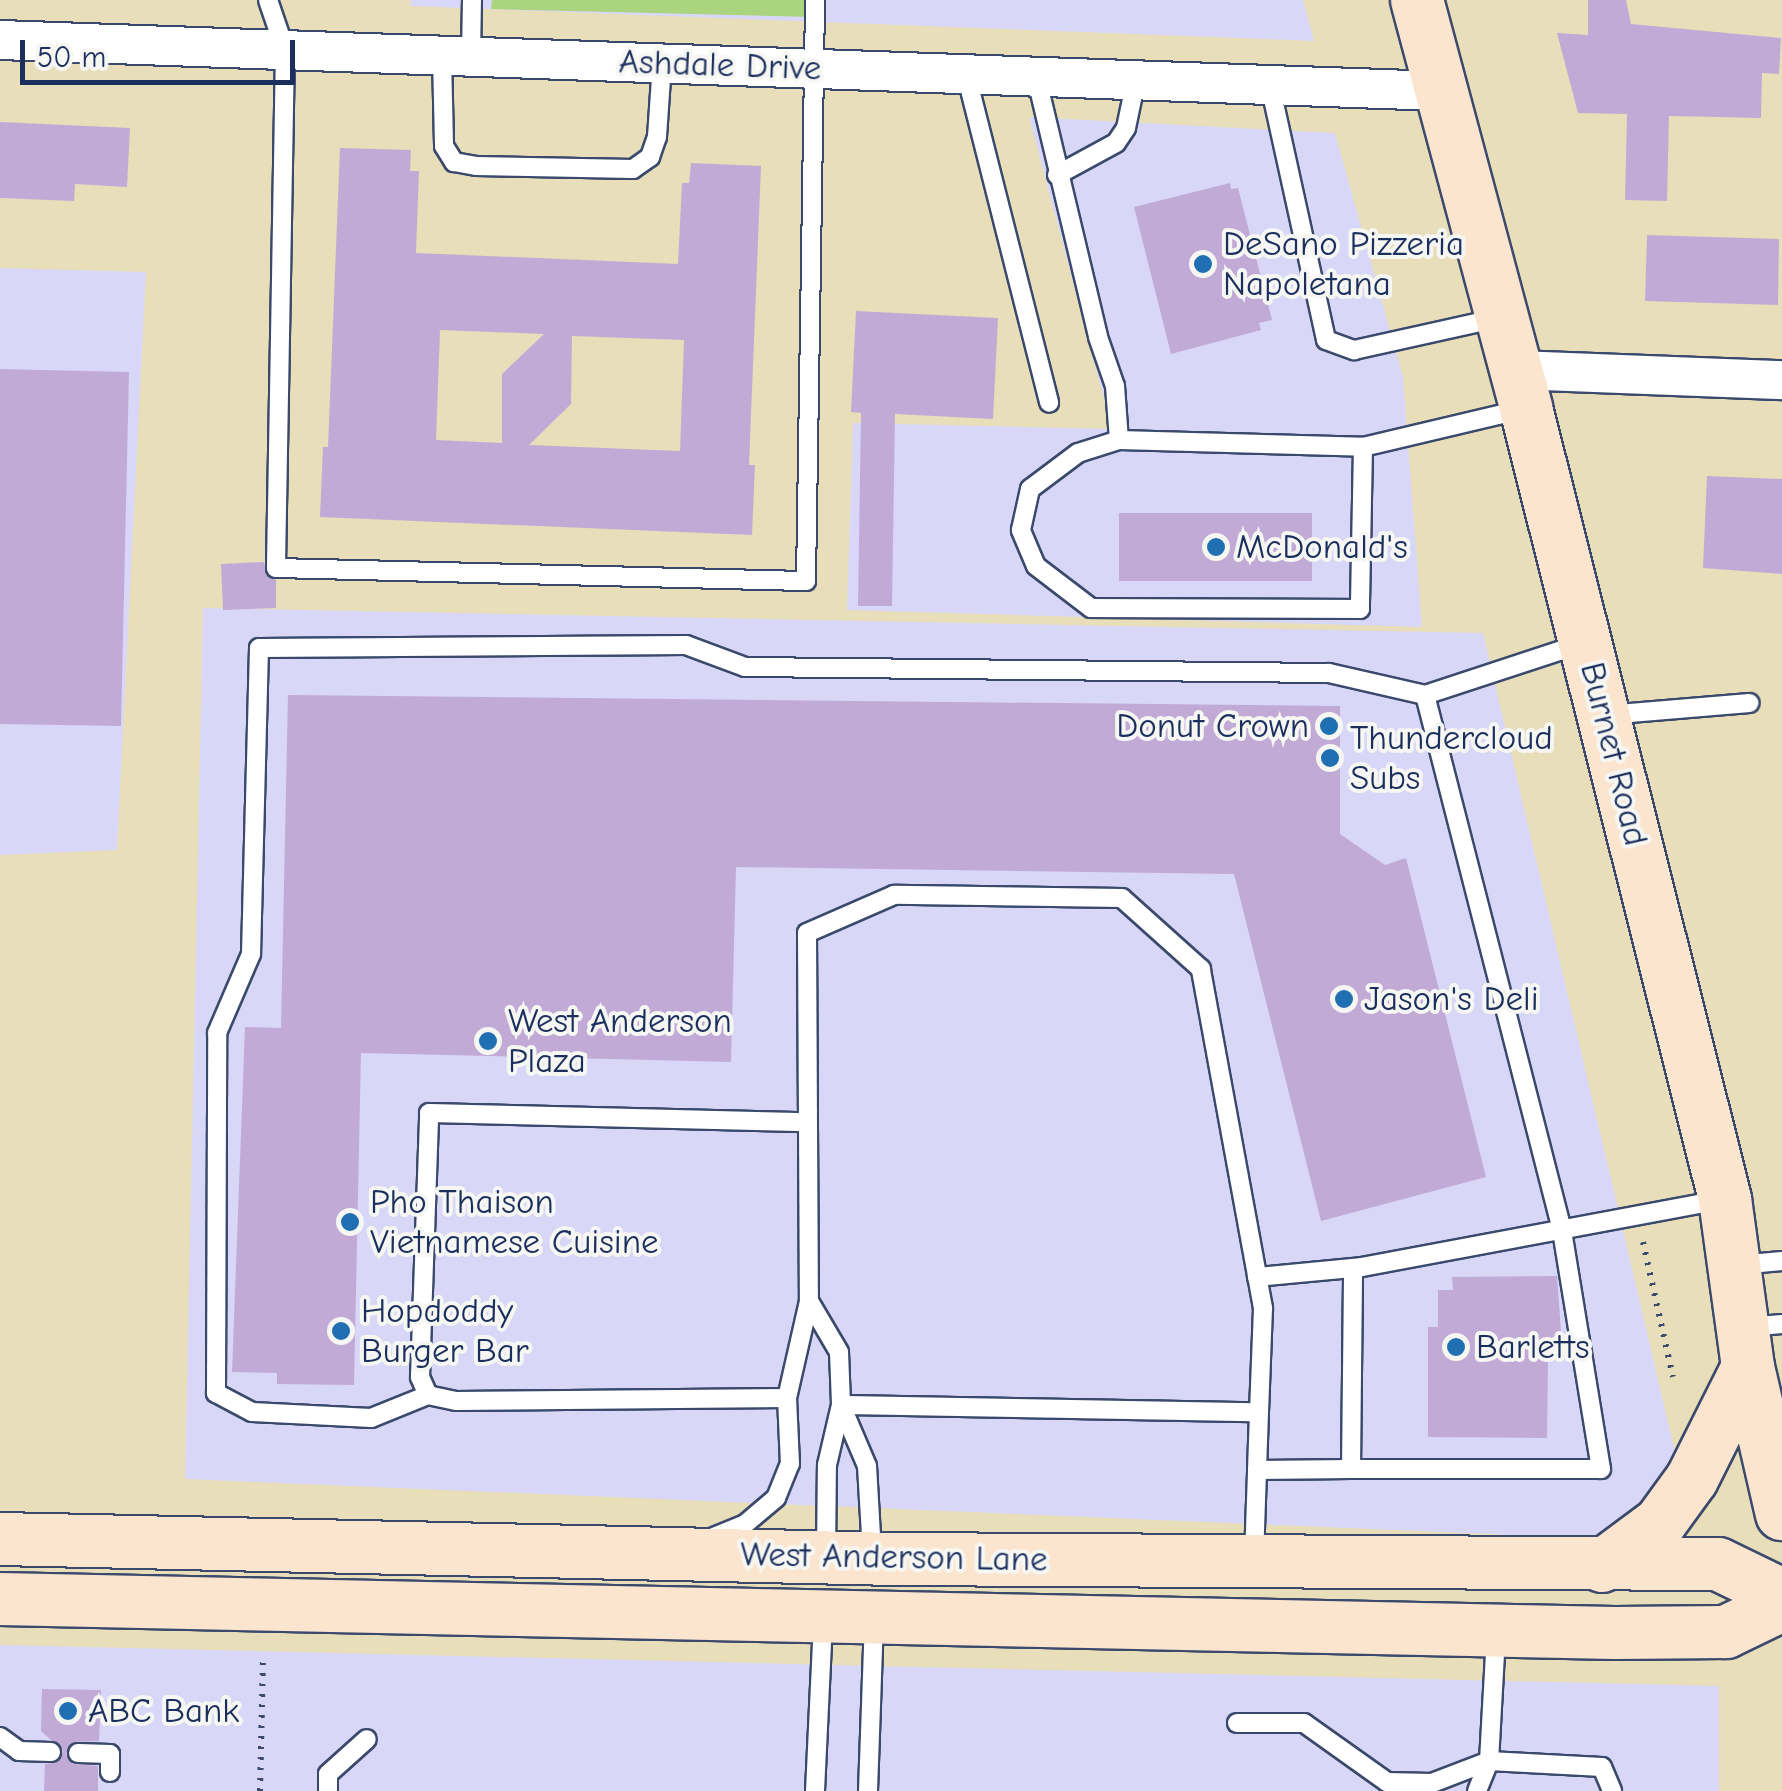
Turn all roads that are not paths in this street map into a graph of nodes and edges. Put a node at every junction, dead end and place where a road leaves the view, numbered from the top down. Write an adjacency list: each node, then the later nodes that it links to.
1 (268, 0): 6 (lane)
2 (472, 0): 7 (lane)
3 (816, 0): 9 (lane)
4 (1417, 0): 14 (main road, Burnet Road)
5 (0, 40): 6 (street, Ashdale Drive)
6 (285, 50): 7 (street, Ashdale Drive); 9 (lane)
7 (457, 56): 8 (street, Ashdale Drive); 8 (lane)
8 (662, 63): 9 (street, Ashdale Drive)
9 (813, 68): 10 (street, Ashdale Drive)
10 (966, 74): 11 (street, Ashdale Drive); 19 (lane)
11 (1036, 76): 12 (street, Ashdale Drive); 15 (lane)
12 (1136, 80): 13 (street, Ashdale Drive); 15 (lane)
13 (1270, 84): 14 (street, Ashdale Drive); 16 (lane)
14 (1440, 91): 16 (main road, Burnet Road)
15 (1057, 176): 20 (lane)
16 (1500, 317): 18 (main road, Burnet Road)
17 (1782, 380): 18 (street)
18 (1521, 389): 21 (lane); 22 (main road, Burnet Road)
19 (1049, 403)
20 (1118, 440): 21 (lane); 21 (lane)
21 (1363, 447)
22 (1586, 643): 23 (lane); 25 (main road, Burnet Road)
23 (1426, 695): 28 (lane); 34 (lane)
24 (1748, 703): 25 (lane)
25 (1605, 715): 27 (main road, Burnet Road)
26 (808, 1122): 31 (lane); 32 (lane); 34 (lane)
27 (1726, 1199): 28 (lane); 29 (main road, Burnet Road)
28 (1562, 1230): 30 (lane); 39 (lane)
29 (1758, 1263): 33 (main road, Burnet Road)
30 (1353, 1268): 31 (lane); 39 (lane)
31 (1257, 1277): 37 (lane)
32 (809, 1301): 35 (lane); 36 (lane)
33 (1762, 1365): 40 (main road, Burnet Road); 45 (main road)
34 (428, 1395): 35 (lane)
35 (787, 1398): 42 (lane)
36 (841, 1405): 37 (lane); 43 (lane); 43 (lane)
37 (1259, 1412): 38 (lane)
38 (1257, 1470): 39 (lane); 44 (lane)
39 (1352, 1470)
40 (1778, 1483)
41 (0, 1539): 42 (main road, West Anderson Lane)
42 (677, 1552): 43 (main road, West Anderson Lane)
43 (849, 1557): 44 (main road, West Anderson Lane); 49 (main road)
44 (1253, 1563): 45 (main road, West Anderson Lane)
45 (1602, 1566): 46 (main road, West Anderson Lane)
46 (1782, 1595)
47 (0, 1599): 49 (main road, West Anderson Lane)
48 (1782, 1606): 50 (main road, West Anderson Lane)
49 (849, 1614): 50 (main road, West Anderson Lane); 59 (lane); 60 (lane)
50 (1496, 1630): 56 (lane)
51 (1237, 1723): 56 (lane)
52 (0, 1738): 54 (lane)
53 (367, 1739): 58 (lane)
54 (52, 1752)
55 (78, 1753): 57 (lane)
56 (1489, 1760): 61 (lane); 62 (lane)
57 (110, 1772)
58 (328, 1791)
59 (815, 1791)
60 (868, 1791)
61 (1477, 1791)
62 (1612, 1791)

